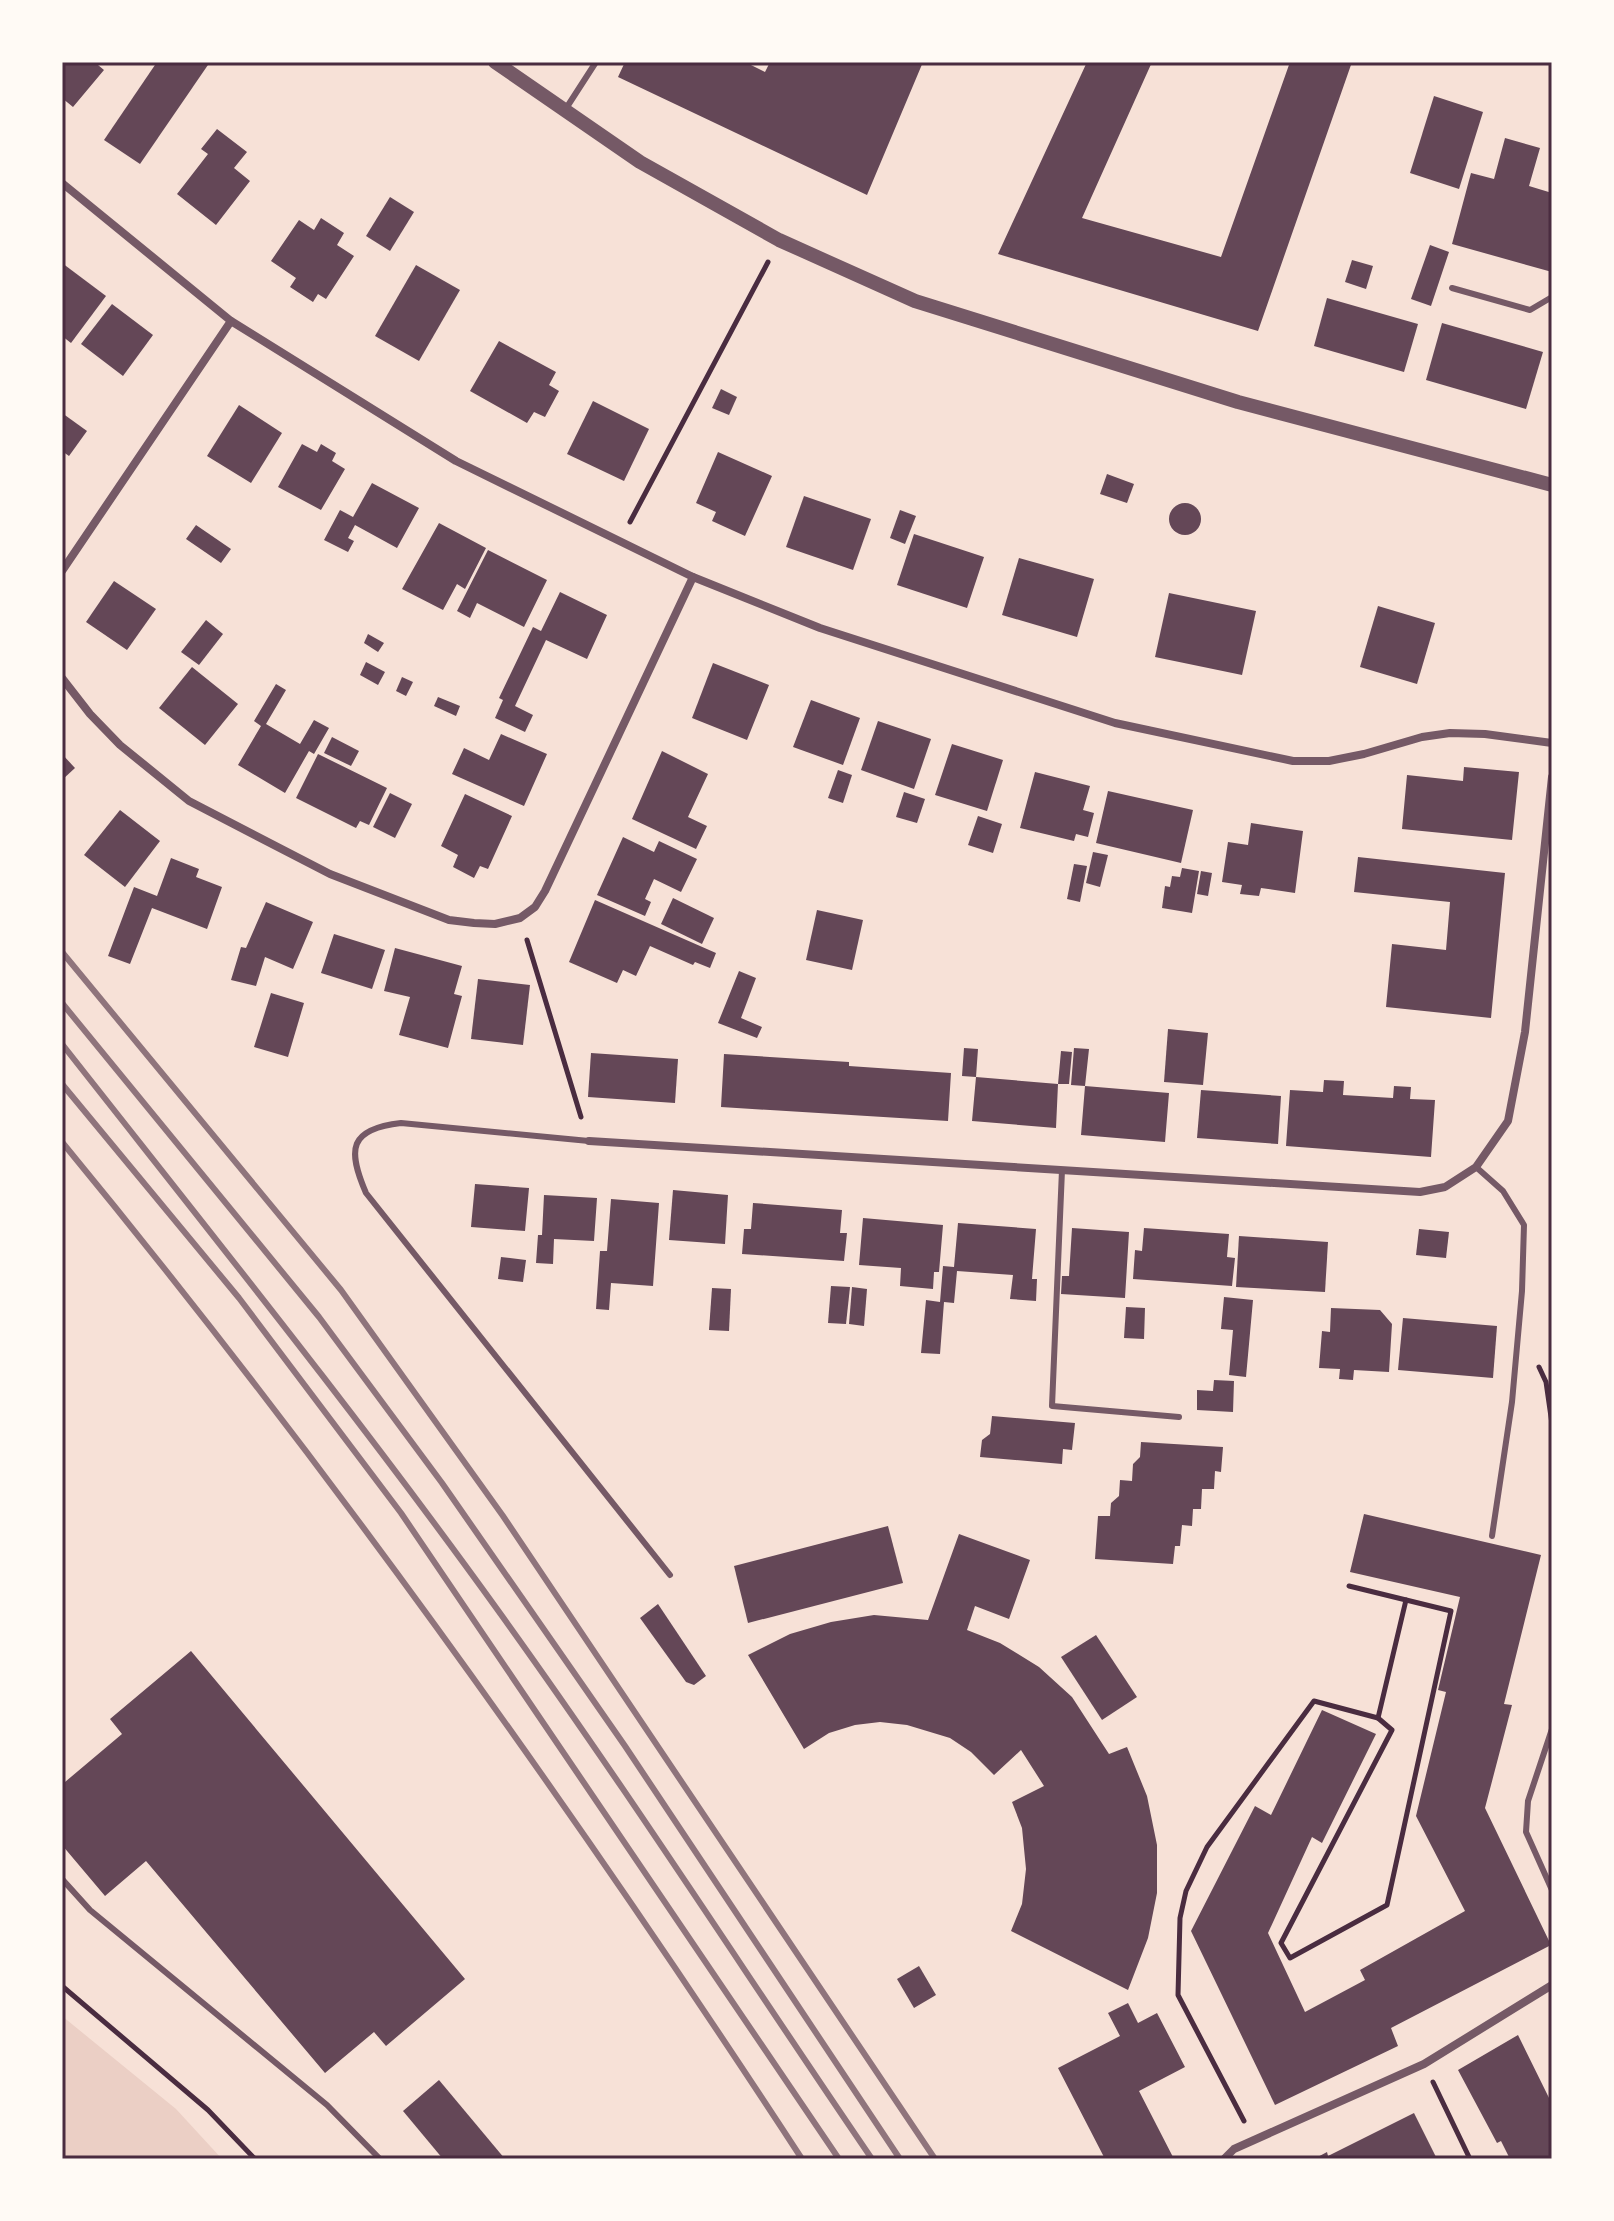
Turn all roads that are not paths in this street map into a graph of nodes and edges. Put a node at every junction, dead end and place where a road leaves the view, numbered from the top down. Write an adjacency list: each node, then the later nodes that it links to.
1 (495, 62): 3 (street)
2 (596, 62): 3 (lane)
3 (565, 110): 8 (street)
4 (62, 183): 7 (street)
5 (1452, 288): 6 (lane)
6 (1552, 297)
7 (231, 321): 9 (street); 10 (street)
8 (1552, 485)
9 (62, 571)
10 (693, 577): 11 (street); 12 (street)
11 (62, 678)
12 (1552, 743)
13 (1552, 777): 15 (street)
14 (589, 1141): 16 (street); 19 (lane)
15 (1476, 1167): 16 (street); 18 (lane)
16 (1062, 1170): 17 (lane)
17 (1179, 1417)
18 (1492, 1536)
19 (670, 1575)
20 (1552, 1729): 22 (lane)
21 (62, 1879): 24 (lane)
22 (1552, 1890)
23 (1552, 1985): 25 (street)
24 (380, 2159)
25 (1224, 2159)

